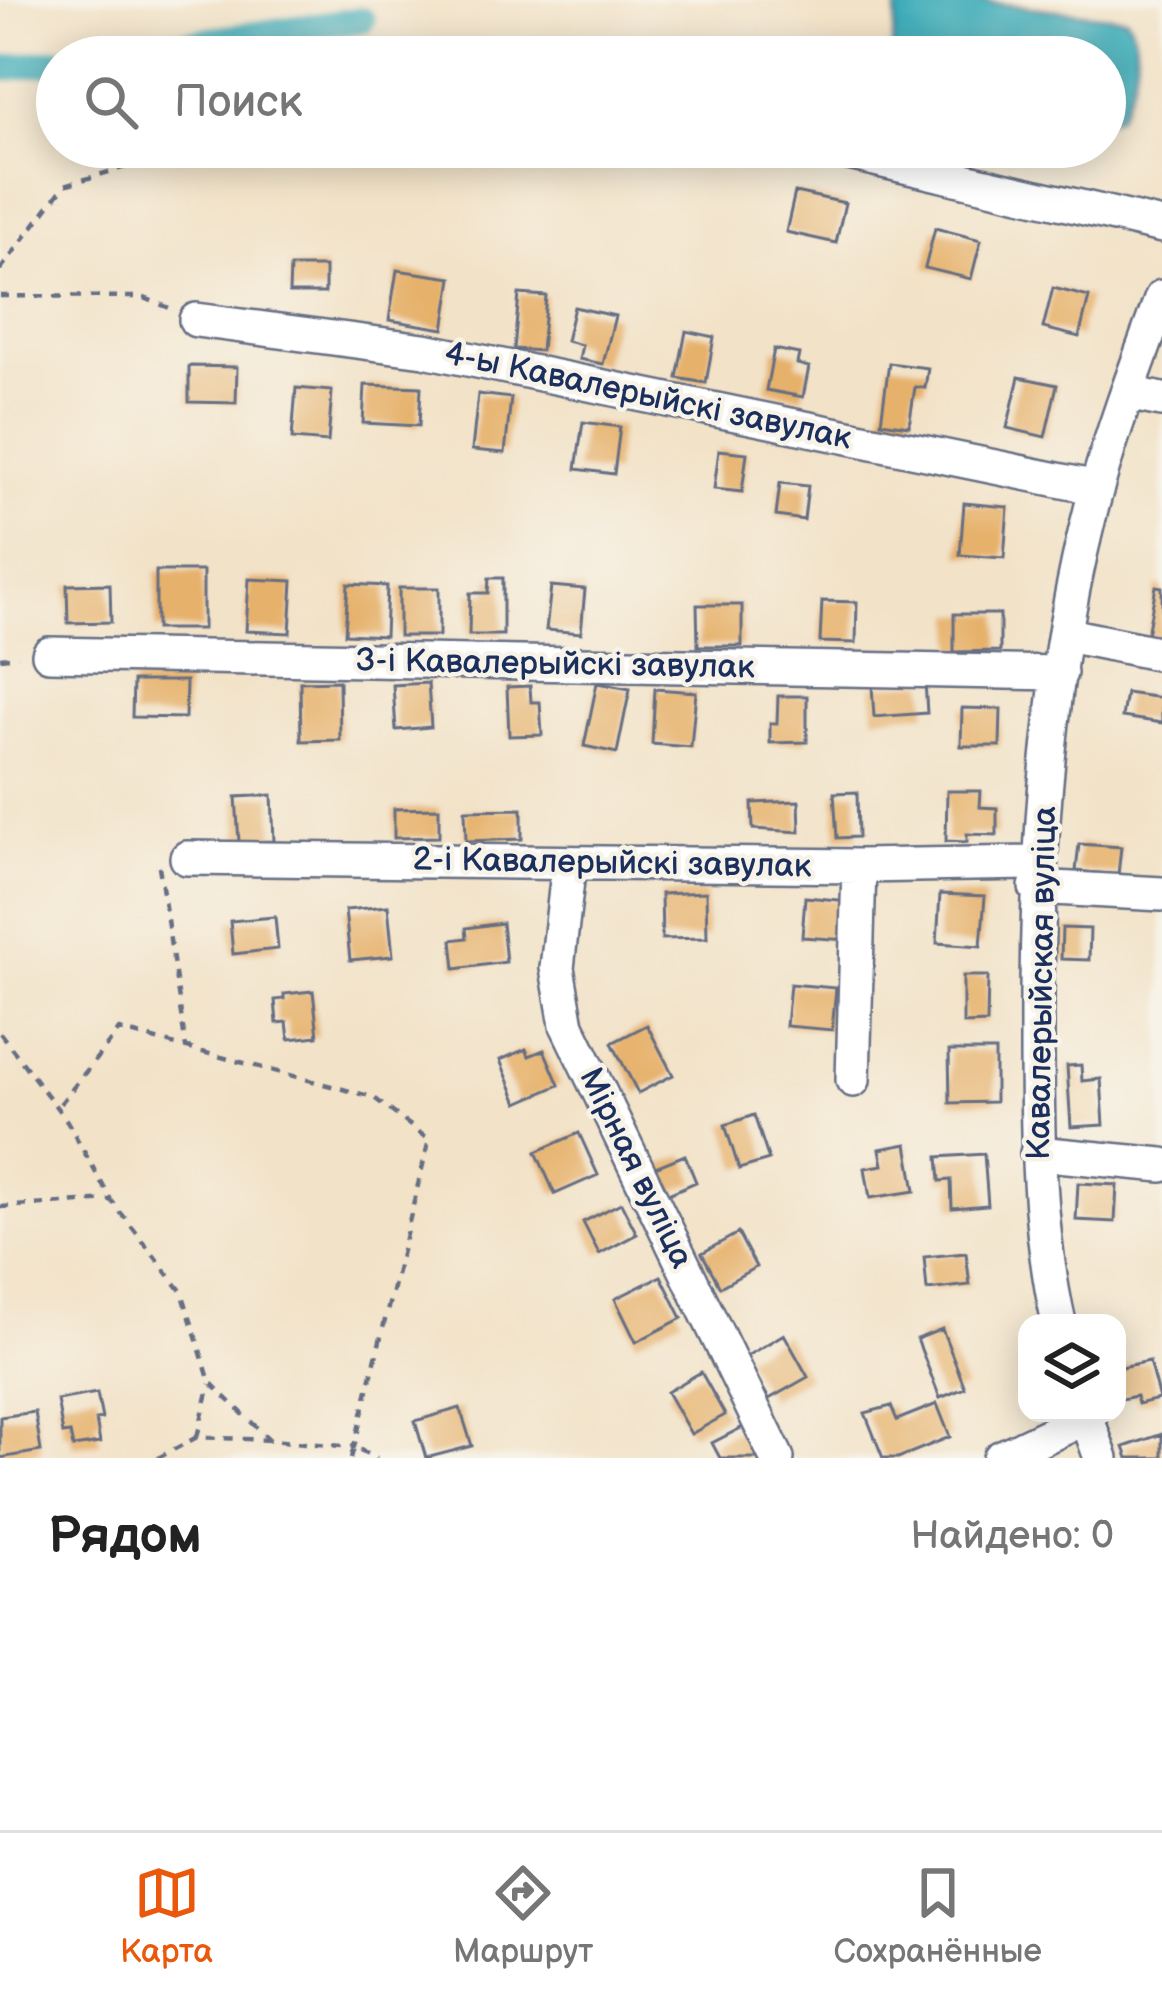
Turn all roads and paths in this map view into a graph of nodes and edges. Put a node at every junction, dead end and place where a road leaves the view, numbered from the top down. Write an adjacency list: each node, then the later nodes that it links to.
1 (122, 168): 4 (path)
2 (913, 168): 3 (street)
3 (1162, 226)
4 (0, 270)
5 (0, 296): 7 (path)
6 (1162, 297): 8 (street, Кавалерыйская вуліца)
7 (196, 320): 10 (street, 4-ы Кавалерыйскі завулак)
8 (1127, 393): 9 (street); 10 (street, Кавалерыйская вуліца)
9 (1162, 400)
10 (1097, 488): 11 (street, Кавалерыйская вуліца)
11 (1066, 635): 13 (street); 14 (street, Кавалерыйская вуліца)
12 (50, 654): 14 (street, 3-і Кавалерыйскі завулак)
13 (1162, 654)
14 (1060, 673): 18 (street, Кавалерыйская вуліца)
15 (187, 858): 16 (street, 2-і Кавалерыйскі завулак); 21 (path)
16 (569, 863): 17 (street, 2-і Кавалерыйскі завулак); 38 (street, Мірная вуліца)
17 (859, 866): 18 (street, 2-і Кавалерыйскі завулак); 22 (street)
18 (1037, 875): 19 (street, 2-і Кавалерыйскі завулак); 24 (street, Кавалерыйская вуліца)
19 (1162, 894)
20 (0, 1033): 23 (path)
21 (186, 1048): 23 (path); 34 (path)
22 (853, 1081)
23 (57, 1108): 26 (path)
24 (1037, 1153): 25 (street); 28 (street, Кавалерыйская вуліца)
25 (1162, 1165)
26 (111, 1200): 27 (path); 29 (path)
27 (0, 1207)
28 (1058, 1314)
29 (210, 1382): 32 (path); 33 (path)
30 (1072, 1422): 39 (street)
31 (1088, 1422): 40 (street)
32 (197, 1437): 33 (path); 35 (path)
33 (270, 1440): 34 (path)
34 (354, 1447): 36 (path); 37 (path)
35 (158, 1458)
36 (351, 1458)
37 (377, 1458)
38 (777, 1458)
39 (1000, 1458)
40 (1101, 1458)

